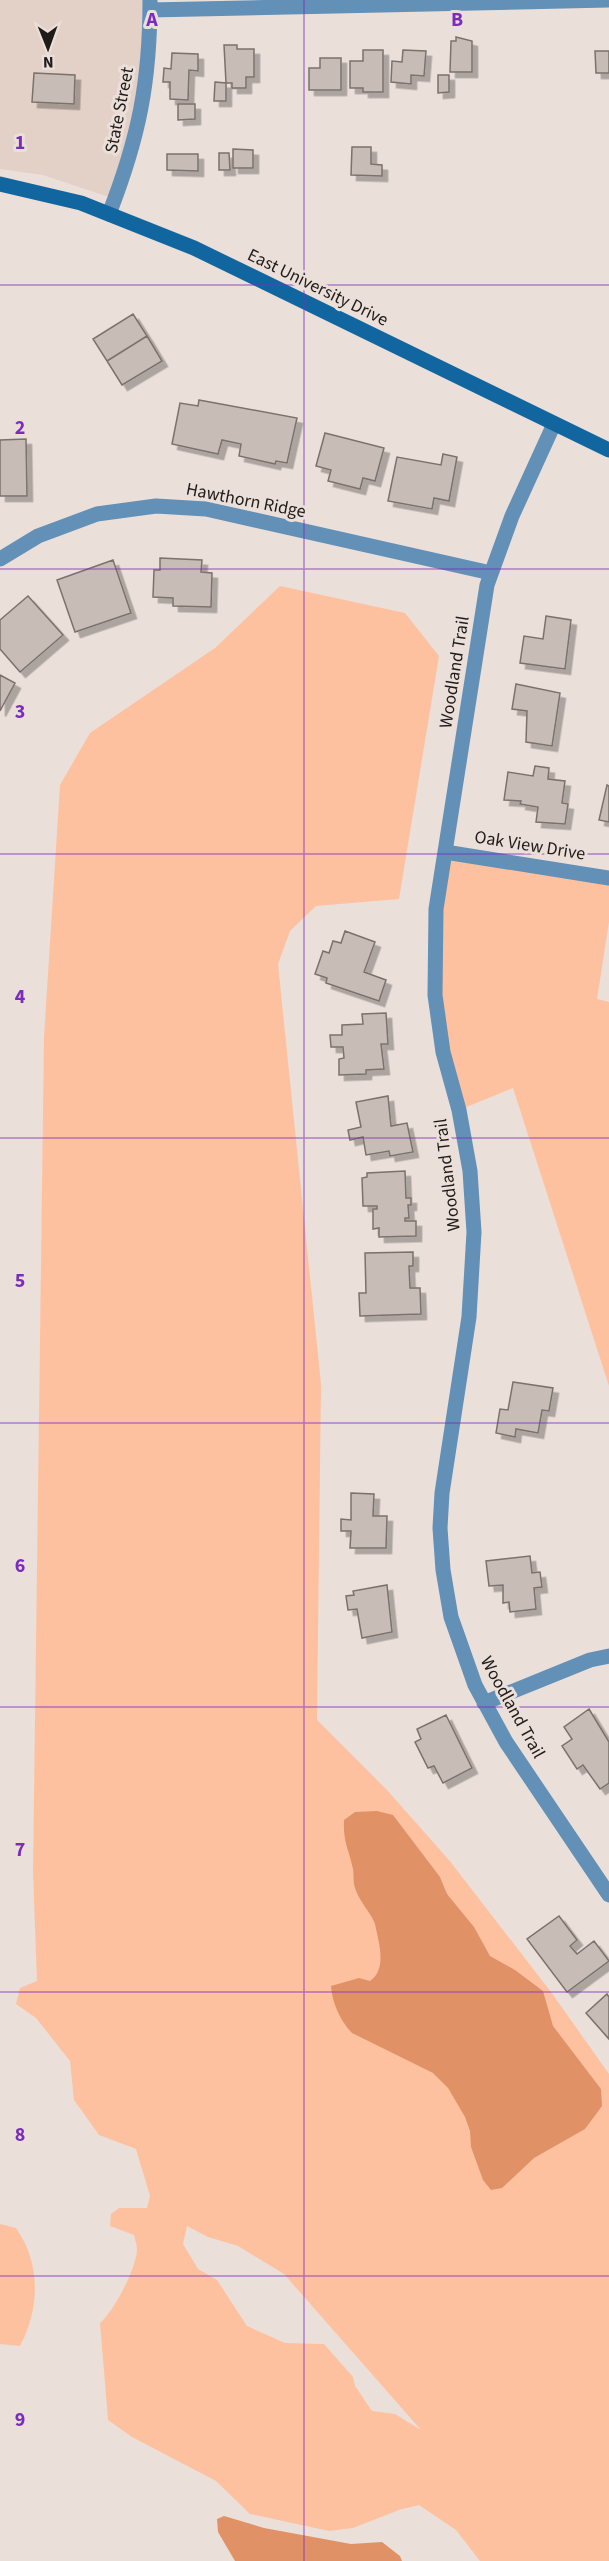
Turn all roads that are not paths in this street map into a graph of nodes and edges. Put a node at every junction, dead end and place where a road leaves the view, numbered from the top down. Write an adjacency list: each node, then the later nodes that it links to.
1 (609, 0): 2 (street)
2 (556, 1): 3 (street)
3 (150, 5): 5 (street, State Street)
4 (0, 184): 5 (main road, East University Drive)
5 (109, 213): 6 (main road, East University Drive)
6 (554, 424): 7 (main road, East University Drive); 9 (street, Woodland Trail)
7 (609, 450)
8 (0, 559): 9 (street, Hawthorn Ridge)
9 (491, 573): 10 (street, Woodland Trail)
10 (445, 852): 11 (street, Oak View Drive); 13 (street, Woodland Trail)
11 (609, 878)
12 (609, 1656): 13 (street)
13 (484, 1703): 14 (street, Woodland Trail)
14 (609, 1895)

